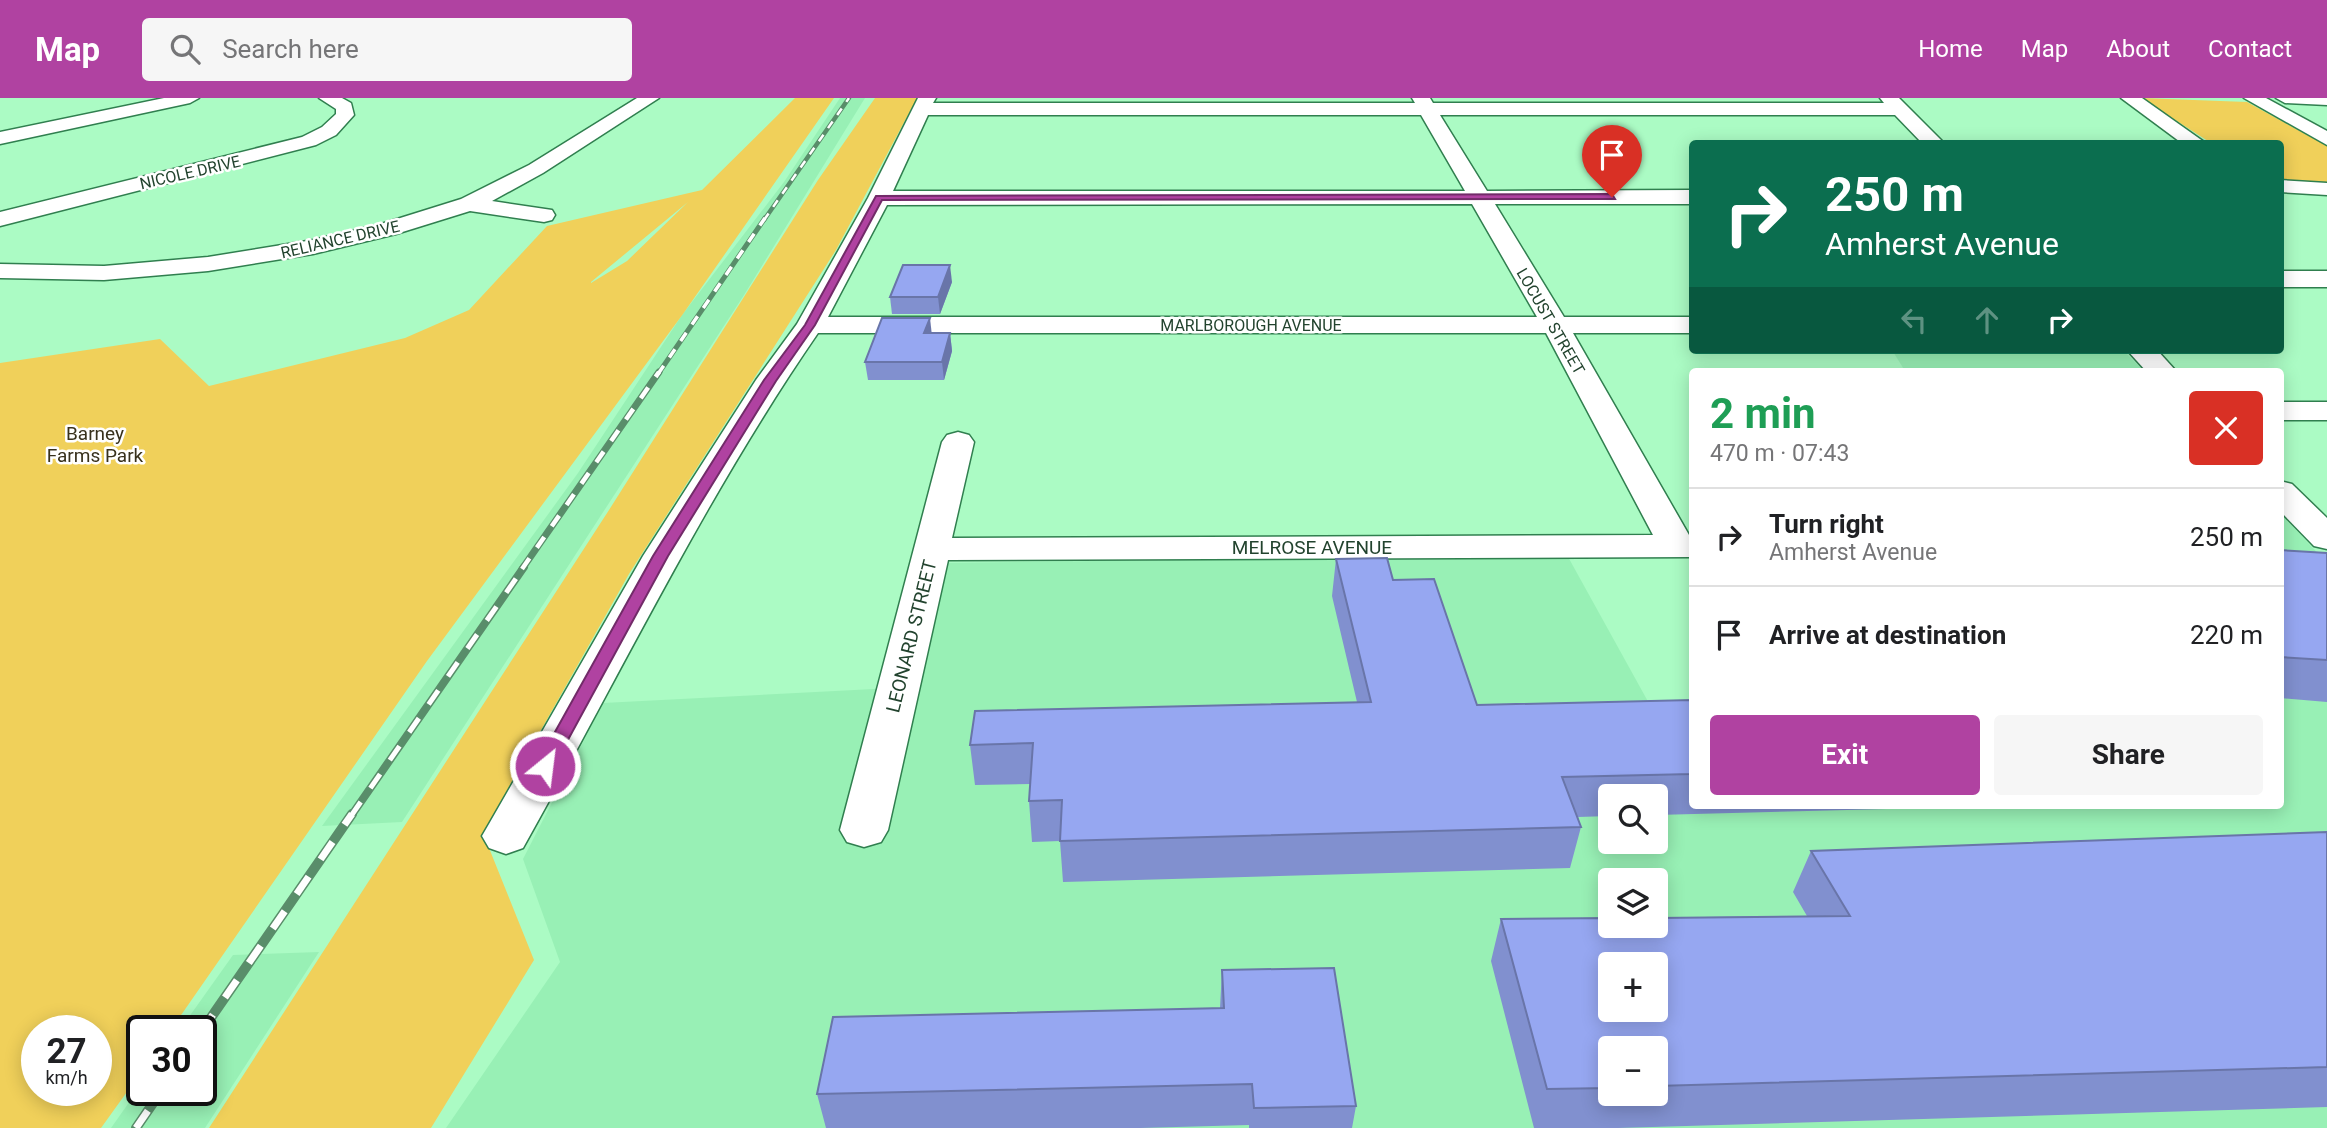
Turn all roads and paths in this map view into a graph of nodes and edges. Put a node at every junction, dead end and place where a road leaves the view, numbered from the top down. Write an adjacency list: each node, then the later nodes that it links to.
1 (190, 98): 11 (street)
2 (328, 98): 22 (street, NICOLE DRIVE)
3 (650, 98): 20 (street, RELIANCE DRIVE)
4 (2130, 98): 14 (street)
5 (2253, 98): 12 (street)
6 (2285, 98): 7 (street)
7 (2327, 100)
8 (924, 103): 10 (street); 19 (street)
9 (1895, 103): 10 (street); 13 (street)
10 (1425, 104): 17 (street, LOCUST STREET)
11 (0, 138)
12 (2327, 139)
13 (1931, 140)
14 (2191, 140)
15 (2284, 186): 16 (street)
16 (2327, 189)
17 (1477, 197): 18 (street); 19 (street); 27 (street, LOCUST STREET)
18 (1689, 197)
19 (879, 198): 26 (street)
20 (469, 204): 21 (street); 23 (street, RELIANCE DRIVE)
21 (544, 215)
22 (0, 219)
23 (0, 271)
24 (2284, 279): 25 (street)
25 (2327, 279)
26 (810, 325): 27 (street, MARLBOROUGH AVENUE); 39 (street)
27 (1555, 325): 28 (street, MARLBOROUGH AVENUE); 35 (street, LOCUST STREET)
28 (1689, 325)
29 (2145, 354): 30 (street)
30 (2159, 368)
31 (2284, 411): 32 (street)
32 (2327, 411)
33 (958, 442): 36 (street, LEONARD STREET)
34 (2284, 497): 37 (street)
35 (1685, 545): 36 (street, MELROSE AVENUE)
36 (932, 549): 38 (street, LEONARD STREET)
37 (2323, 558)
38 (864, 830)
39 (506, 836)

